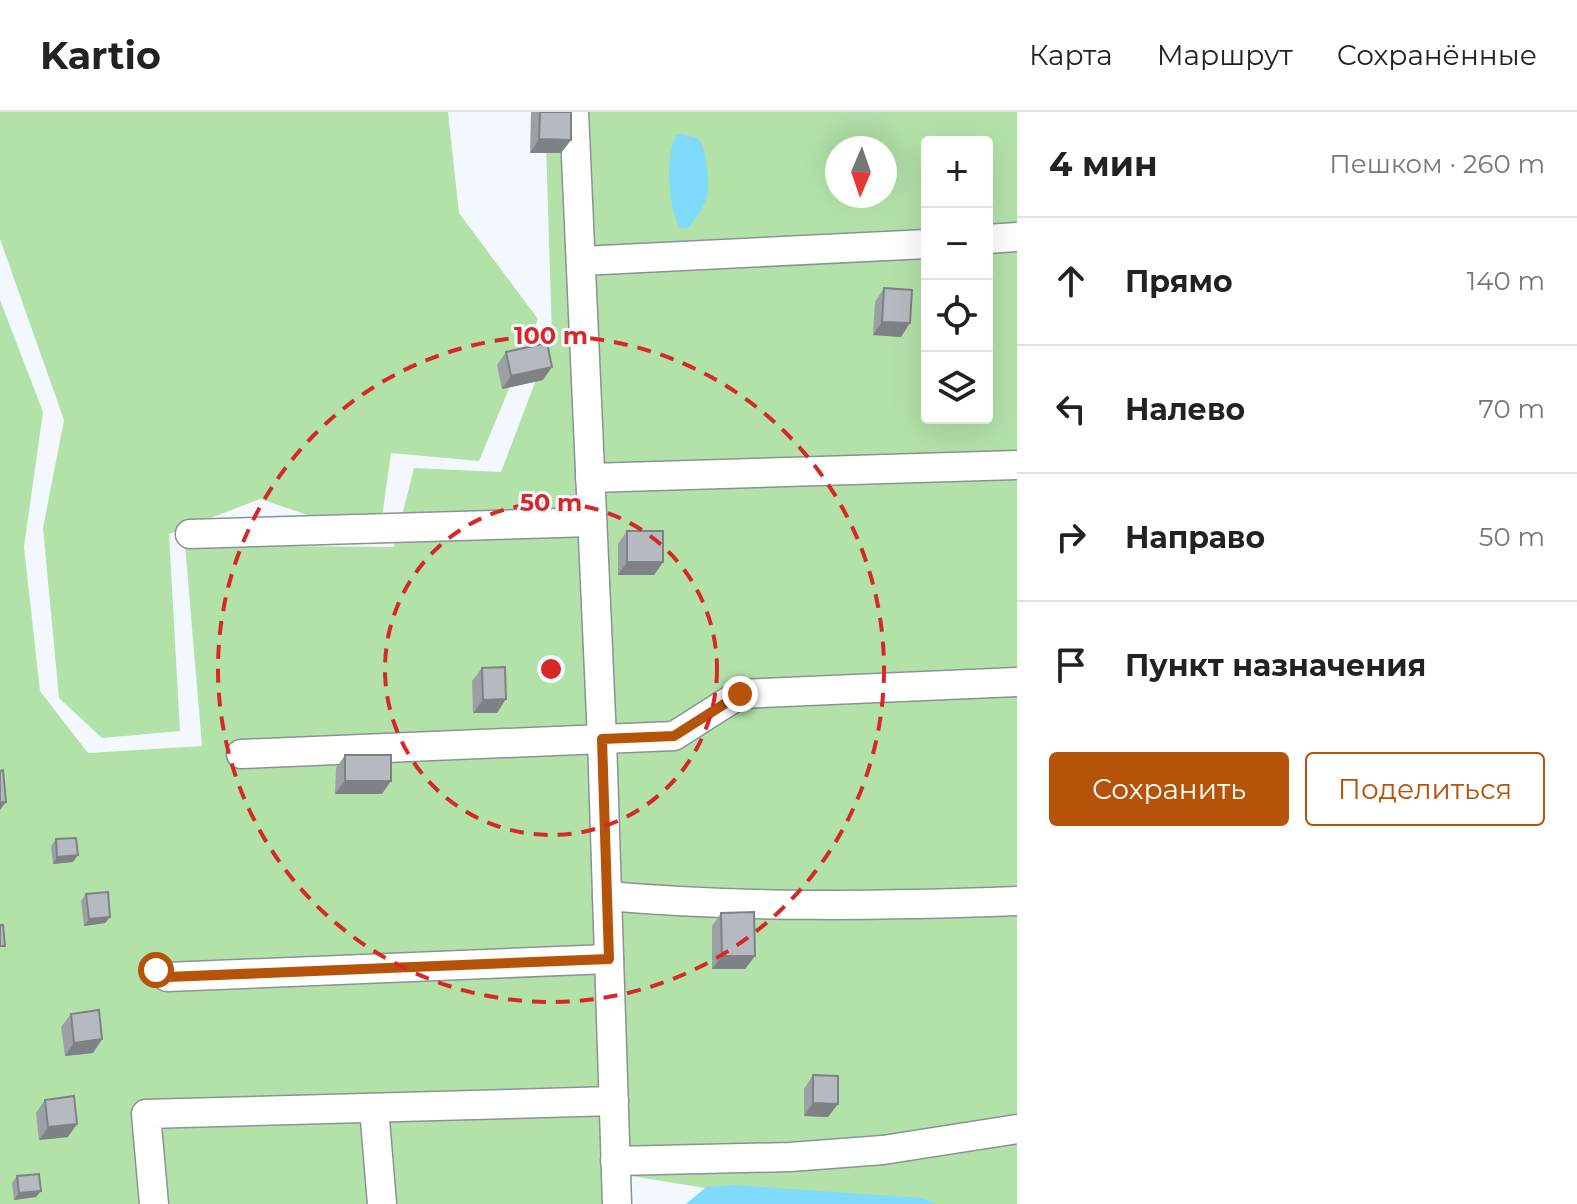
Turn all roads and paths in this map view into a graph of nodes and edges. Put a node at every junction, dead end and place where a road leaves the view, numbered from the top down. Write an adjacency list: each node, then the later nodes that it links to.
1 (574, 112): 5 (lane)
2 (1017, 237): 3 (lane)
3 (993, 239)
4 (921, 244): 5 (lane)
5 (581, 261): 7 (lane)
6 (1017, 465): 7 (lane)
7 (590, 478): 8 (lane)
8 (592, 522): 9 (lane); 11 (lane)
9 (190, 534)
10 (1017, 682): 11 (lane)
11 (602, 739): 12 (lane); 13 (lane)
12 (241, 754)
13 (607, 896): 14 (lane); 15 (lane)
14 (1017, 901)
15 (609, 959): 16 (lane); 17 (lane)
16 (156, 970)
17 (614, 1101): 18 (lane); 20 (lane)
18 (374, 1108): 21 (lane); 22 (lane)
19 (1017, 1129): 20 (lane)
20 (615, 1161): 23 (lane)
21 (154, 1204)
22 (382, 1204)
23 (617, 1204)

